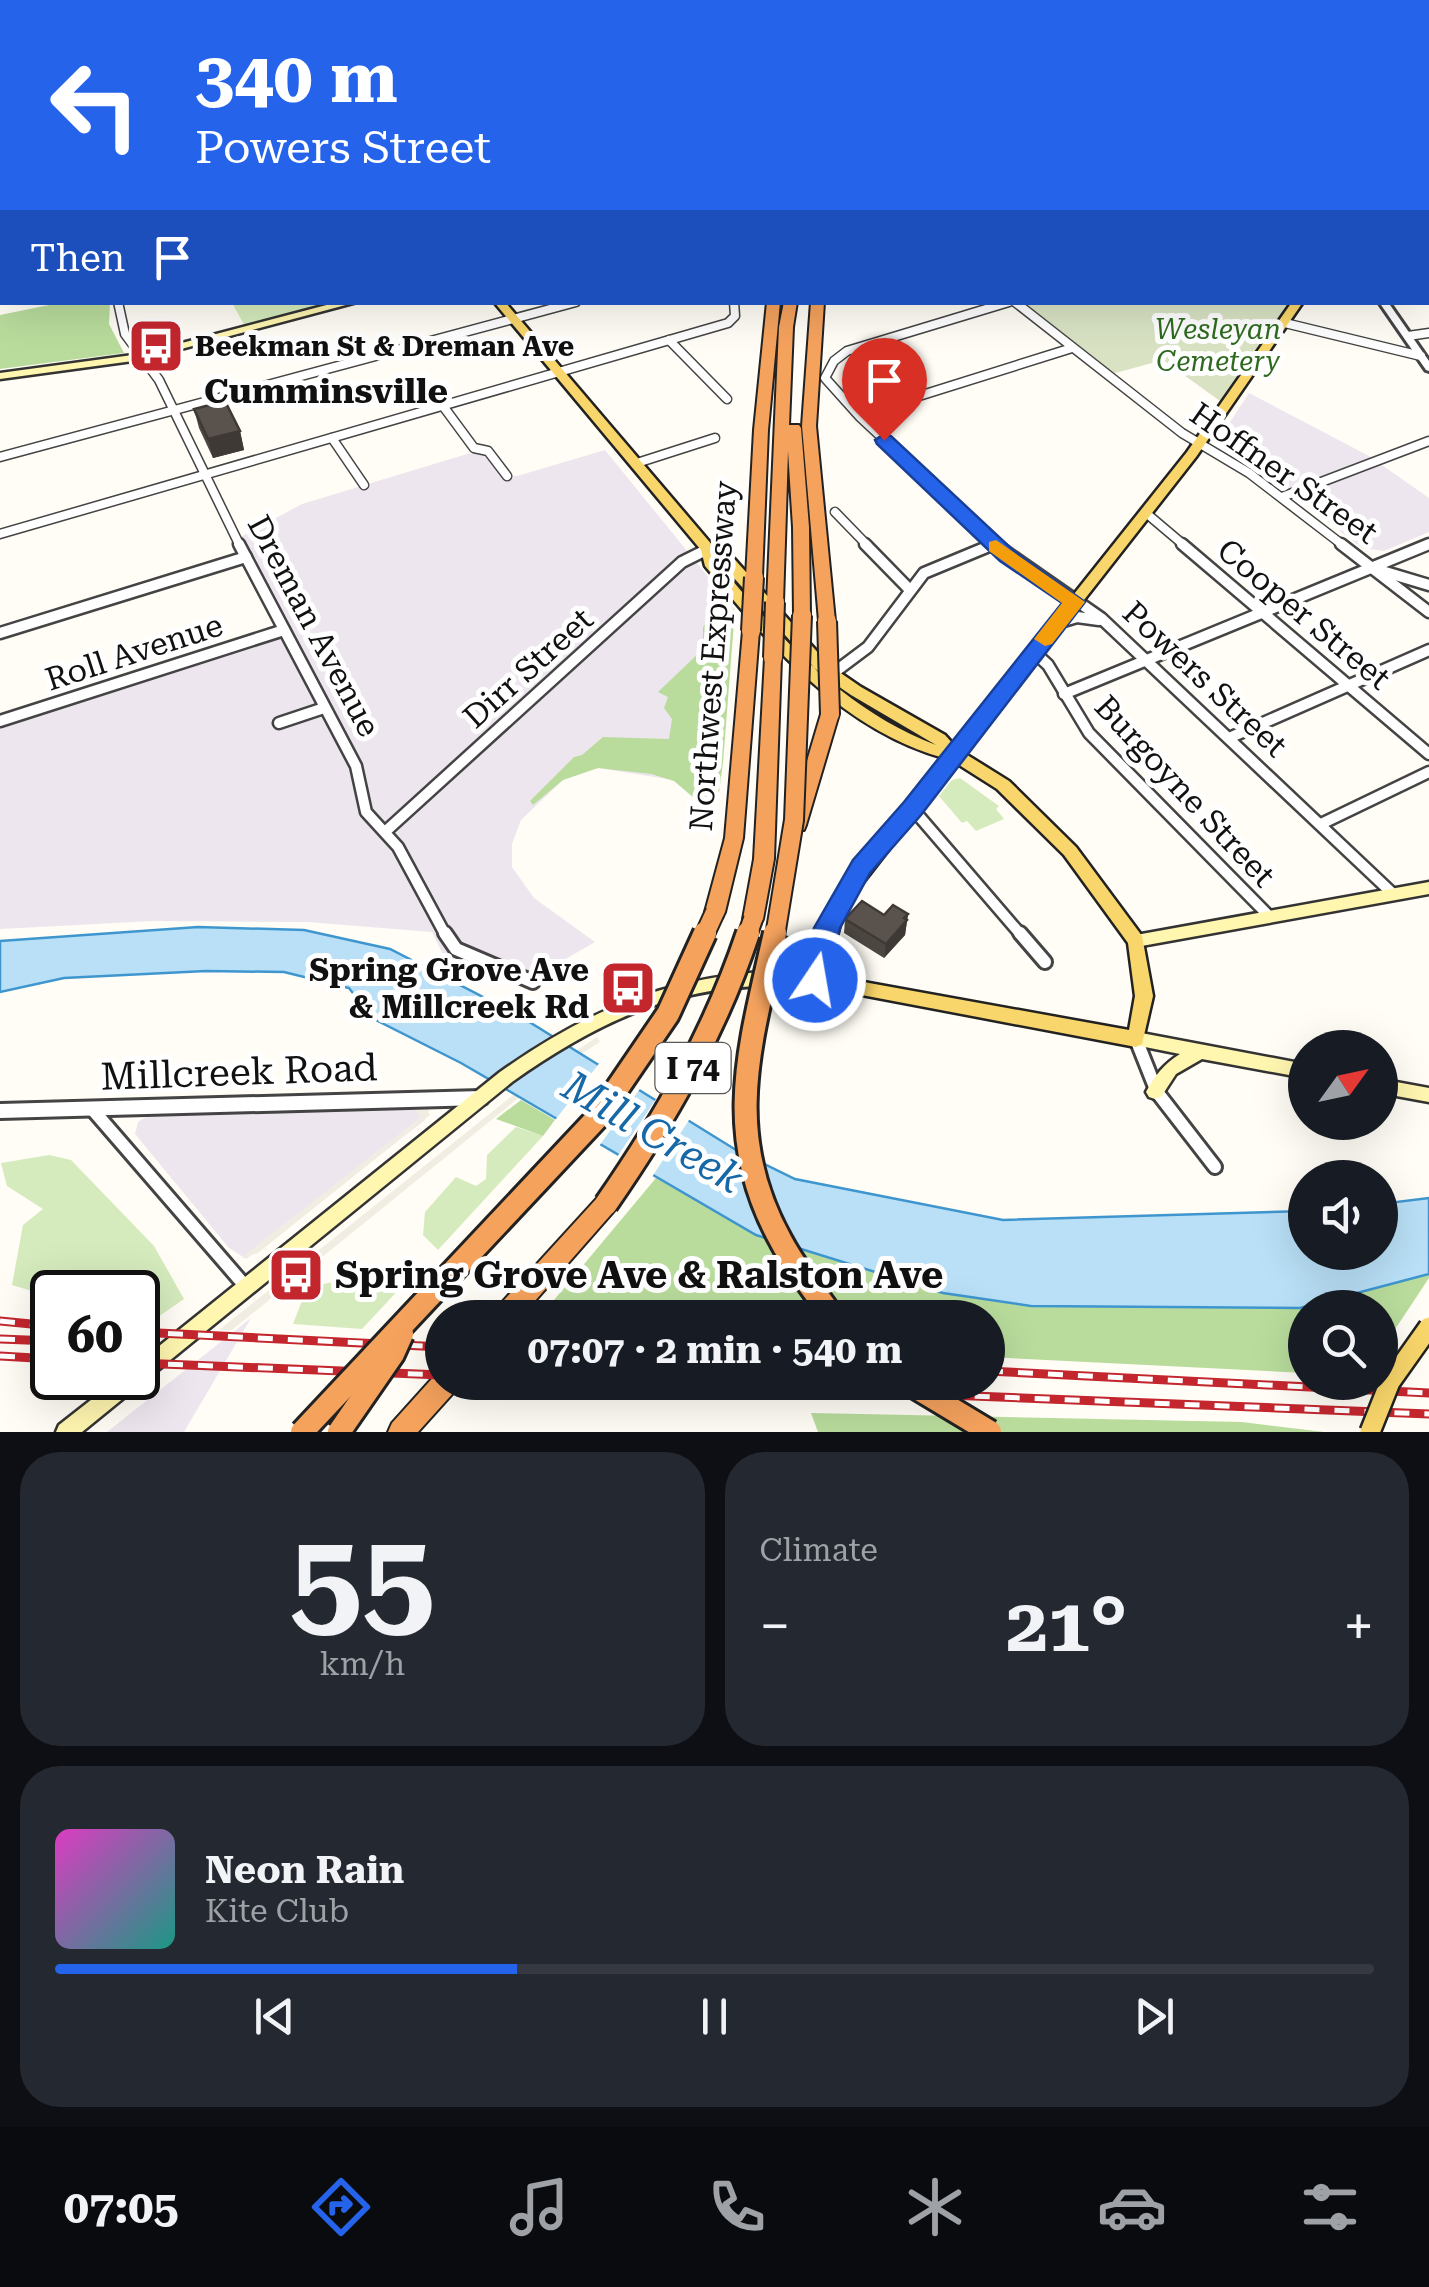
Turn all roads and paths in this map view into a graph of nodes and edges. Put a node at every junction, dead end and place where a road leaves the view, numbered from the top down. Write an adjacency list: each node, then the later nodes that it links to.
1 (118, 305): 20 (street, Dreman Avenue)
2 (340, 305): 20 (main road)
3 (502, 305): 14 (main road)
4 (565, 305): 14 (street)
5 (734, 305): 18 (street)
6 (760, 305): 30 (highway)
7 (774, 305): 30 (highway, Northwest Expressway / I 74)
8 (790, 305): 25 (highway, Northwest Expressway / I 74)
9 (818, 305): 39 (highway)
10 (1002, 305): 45 (street, Powers Street)
11 (1016, 305): 19 (street, Hoffner Street)
12 (1296, 305): 15 (main road)
13 (1385, 305): 17 (street)
14 (514, 319): 23 (main road); 29 (street)
15 (1286, 323): 21 (street); 34 (main road)
16 (1429, 333): 17 (street)
17 (1408, 336): 21 (street)
18 (670, 340): 23 (street); 26 (street)
19 (1072, 348): 27 (street); 34 (street, Hoffner Street)
20 (140, 356): 24 (main road); 29 (street, Dreman Avenue)
21 (1420, 356): 22 (street)
22 (1429, 368)
23 (560, 372): 28 (street); 36 (main road)
24 (0, 376)
25 (784, 378): 51 (highway); 79 (highway, Northwest Expressway / I 74, bridge)
26 (726, 399)
27 (903, 401)
28 (443, 406): 31 (street); 38 (street)
29 (176, 412): 35 (street); 37 (street, Dreman Avenue)
30 (761, 430): 97 (highway, Northwest Expressway / I 74, bridge)
31 (332, 438): 37 (street); 40 (street)
32 (715, 438): 36 (street)
33 (1429, 441): 41 (street)
34 (1200, 442): 41 (street, Hoffner Street); 43 (main road)
35 (0, 457)
36 (637, 463): 47 (main road)
37 (204, 475): 44 (street); 48 (street, Dreman Avenue)
38 (506, 476)
39 (814, 477): 51 (highway); 79 (highway, bridge)
40 (364, 486)
41 (1282, 497): 49 (street, Hoffner Street)
42 (835, 512): 52 (street)
43 (1146, 513): 53 (main road); 55 (street, Cooper Street)
44 (0, 534)
45 (994, 544): 52 (street); 53 (street, Powers Street)
46 (1429, 544): 49 (street)
47 (708, 548): 63 (main road); 75 (street, Dirr Street)
48 (246, 557): 58 (street, Dreman Avenue); 59 (street)
49 (1372, 567): 50 (street); 54 (street, Hoffner Street); 55 (street)
50 (1429, 585)
51 (802, 588): 96 (highway, bridge)
52 (910, 590): 63 (street)
53 (1074, 602): 56 (main road); 57 (street, Powers Street)
54 (1429, 612)
55 (1263, 613): 62 (street); 64 (street, Cooper Street)
56 (1056, 624): 57 (street); 61 (main road)
57 (1108, 625): 62 (street, Powers Street)
58 (284, 630): 66 (street, Dreman Avenue); 67 (street, Roll Avenue)
59 (0, 632)
60 (1429, 650): 64 (street)
61 (1034, 652): 65 (street, Burgoyne Street); 70 (main road)
62 (1146, 661): 65 (street); 69 (street, Powers Street)
63 (825, 679): 70 (main road)
64 (1348, 685): 69 (street); 71 (street, Cooper Street)
65 (1064, 694): 78 (street, Burgoyne Street)
66 (324, 708): 68 (street); 75 (street, Dreman Avenue)
67 (0, 721)
68 (279, 723)
69 (1229, 738): 74 (street, Powers Street)
70 (953, 754): 73 (main road); 80 (main road)
71 (1429, 754)
72 (1429, 772): 74 (street)
73 (912, 808): 81 (street); 82 (main road)
74 (1320, 824): 77 (street, Powers Street)
75 (386, 830): 83 (street, Dreman Avenue)
76 (1429, 888): 77 (main road)
77 (1391, 892): 78 (main road)
78 (1268, 915): 80 (main road)
79 (753, 919): 95 (highway, Northwest Expressway / I 74, bridge)
80 (1136, 941): 84 (main road)
81 (1046, 962)
82 (815, 980): 84 (main road); 90 (main road)
83 (533, 982)
84 (1136, 1039): 85 (main road); 88 (street)
85 (1201, 1051): 86 (main road); 88 (main road)
86 (1288, 1068)
87 (1398, 1089): 89 (main road)
88 (1155, 1092): 93 (street)
89 (1429, 1095)
90 (481, 1098): 91 (street, Millcreek Road); 94 (main road)
91 (93, 1110): 92 (street, Millcreek Road); 94 (street)
92 (0, 1111)
93 (1215, 1168)
94 (246, 1287): 99 (main road)
95 (519, 1300)
96 (820, 1300)
97 (406, 1324): 104 (highway, bridge); 105 (highway, bridge)
98 (1429, 1326): 108 (main road, bridge)
99 (160, 1357)
100 (106, 1400): 103 (main road)
101 (430, 1400): 106 (highway)
102 (937, 1400): 107 (highway, bridge)
103 (66, 1432)
104 (302, 1432)
105 (338, 1432)
106 (401, 1432)
107 (990, 1432)
108 (1370, 1432)

